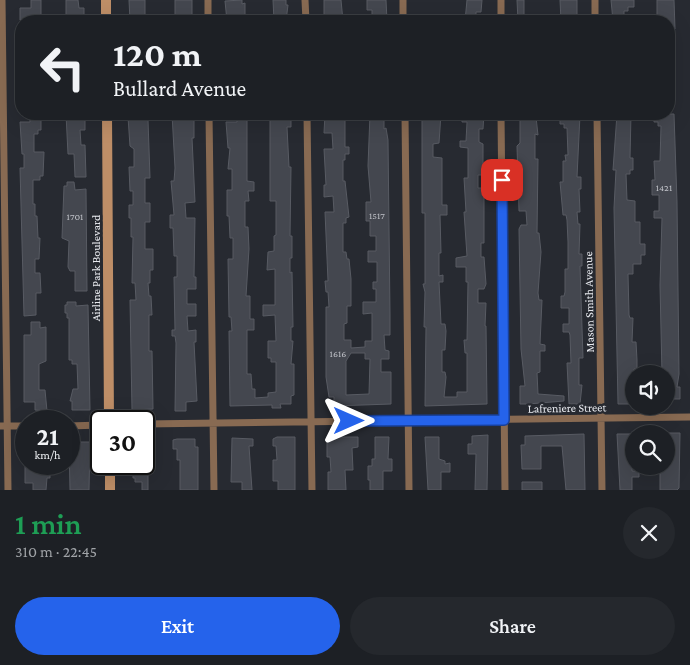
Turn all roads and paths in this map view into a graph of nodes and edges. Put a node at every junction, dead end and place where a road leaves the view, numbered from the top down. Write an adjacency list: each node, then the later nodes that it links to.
1 (2, 0): 28 (street)
2 (106, 0): 8 (street)
3 (208, 0): 9 (street)
4 (305, 0): 10 (street)
5 (403, 0): 11 (street)
6 (501, 0): 12 (street)
7 (595, 0): 13 (street)
8 (106, 15)
9 (208, 15)
10 (306, 15)
11 (404, 15)
12 (501, 15)
13 (595, 15)
14 (107, 120): 20 (street, Airline Park Boulevard)
15 (209, 120): 26 (street)
16 (307, 120): 25 (street)
17 (405, 120): 23 (street)
18 (501, 120): 24 (street)
19 (597, 120): 22 (street, Mason Smith Avenue)
20 (110, 410)
21 (690, 417): 22 (street, Lafreniere Street)
22 (602, 418): 24 (street, Lafreniere Street); 36 (street, Mason Smith Avenue)
23 (407, 420): 24 (street, Lafreniere Street); 25 (street, Lafreniere Street); 34 (street)
24 (504, 420): 35 (street)
25 (311, 421): 26 (street, Lafreniere Street); 33 (street)
26 (213, 423): 27 (street, Lafreniere Street); 32 (street)
27 (155, 424)
28 (4, 426): 30 (street)
29 (110, 475): 31 (street)
30 (8, 490)
31 (110, 490)
32 (214, 490)
33 (312, 490)
34 (409, 490)
35 (505, 490)
36 (602, 490)

